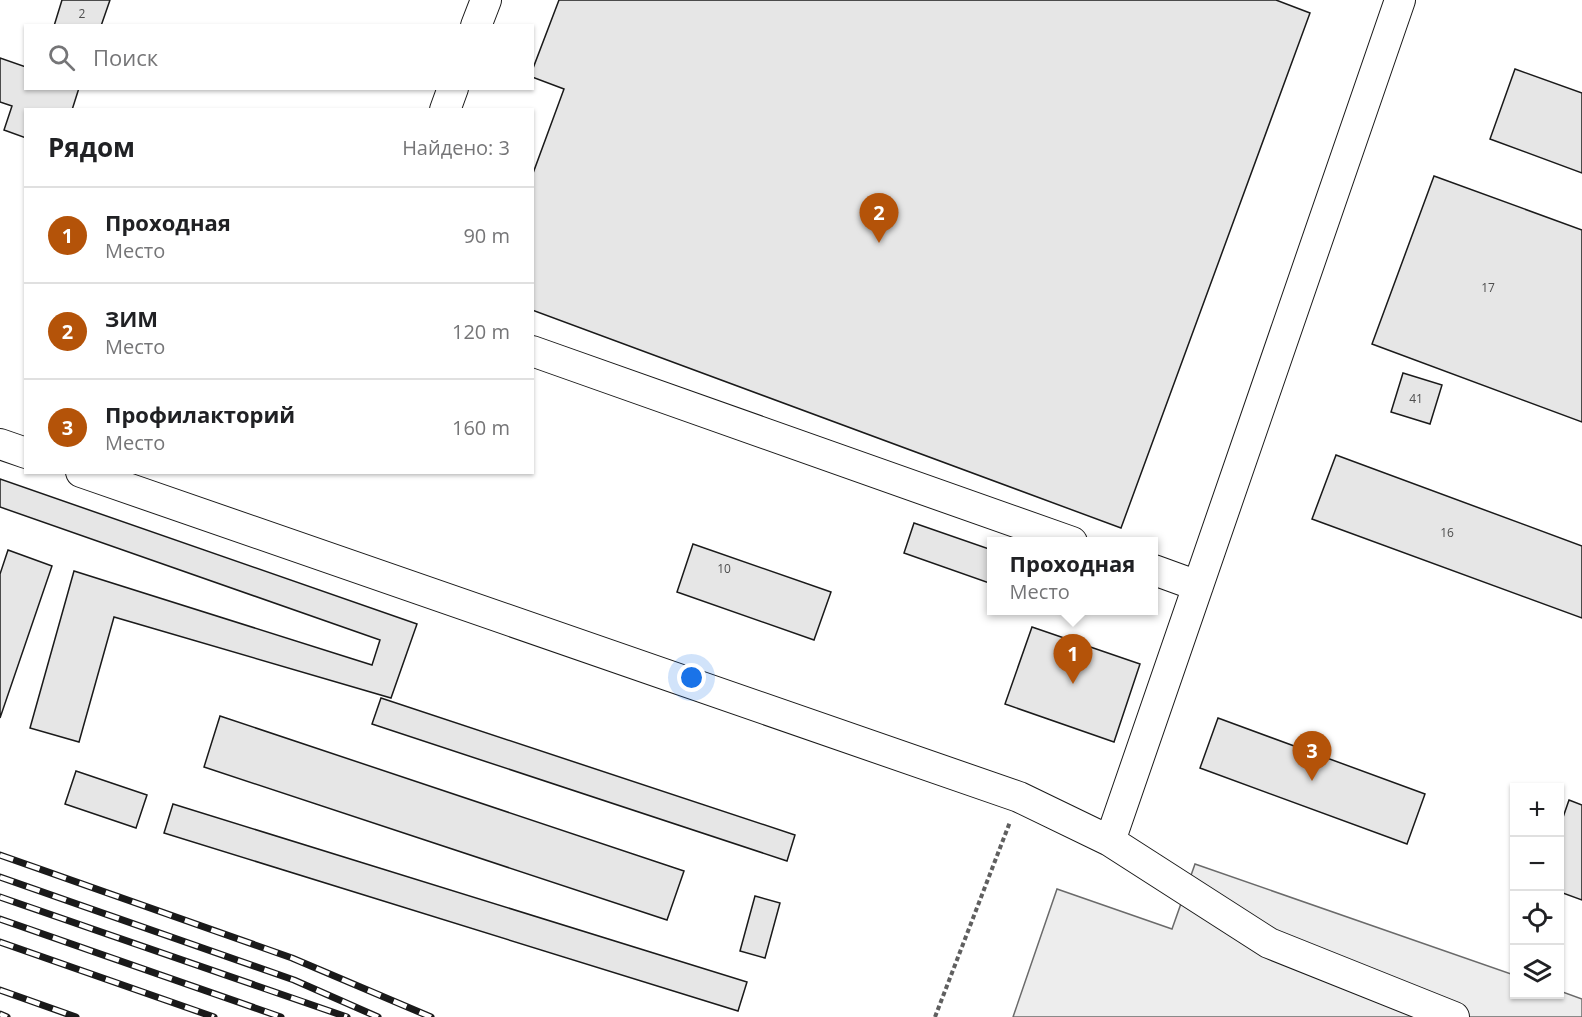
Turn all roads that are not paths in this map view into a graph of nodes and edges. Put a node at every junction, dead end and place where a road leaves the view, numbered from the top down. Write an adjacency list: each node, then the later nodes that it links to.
1 (486, 0): 3 (lane)
2 (1400, 0): 12 (lane)
3 (477, 24)
4 (452, 90): 5 (lane)
5 (446, 108)
6 (534, 352): 10 (lane)
7 (0, 444): 8 (lane)
8 (24, 452)
9 (87, 474): 13 (lane)
10 (1058, 537)
11 (1158, 571): 12 (lane)
12 (1198, 586): 13 (lane)
13 (1110, 841): 14 (lane)
14 (1454, 1017)

